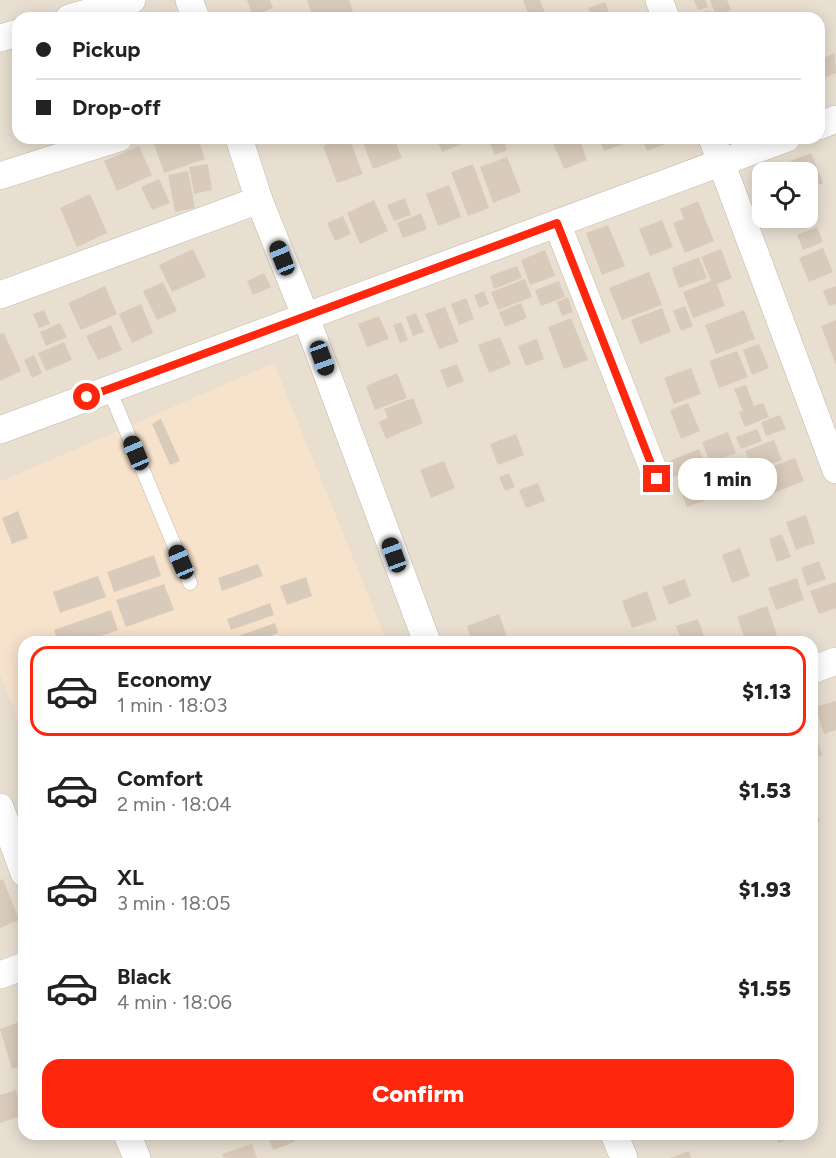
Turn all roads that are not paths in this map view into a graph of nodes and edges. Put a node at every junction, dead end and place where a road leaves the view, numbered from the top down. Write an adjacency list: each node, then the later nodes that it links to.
1 (132, 0): 2 (street)
2 (90, 12)
3 (100, 144): 8 (street)
4 (241, 144): 9 (street)
5 (714, 144): 7 (street)
6 (771, 144): 7 (street)
7 (722, 163): 10 (street); 15 (street)
8 (0, 176)
9 (259, 200): 11 (street); 12 (street)
10 (557, 223): 12 (street); 16 (street)
11 (0, 295)
12 (305, 315): 13 (street); 18 (street)
13 (109, 389): 14 (street); 17 (lane)
14 (0, 430)
15 (836, 470)
16 (657, 479)
17 (190, 583)
18 (425, 636)
19 (836, 661): 20 (street)
20 (818, 668)
21 (0, 807): 22 (street)
22 (18, 856)
23 (18, 968): 24 (street)
24 (0, 975)
25 (130, 1140): 27 (street)
26 (616, 1140): 28 (street)
27 (137, 1158)
28 (624, 1158)

